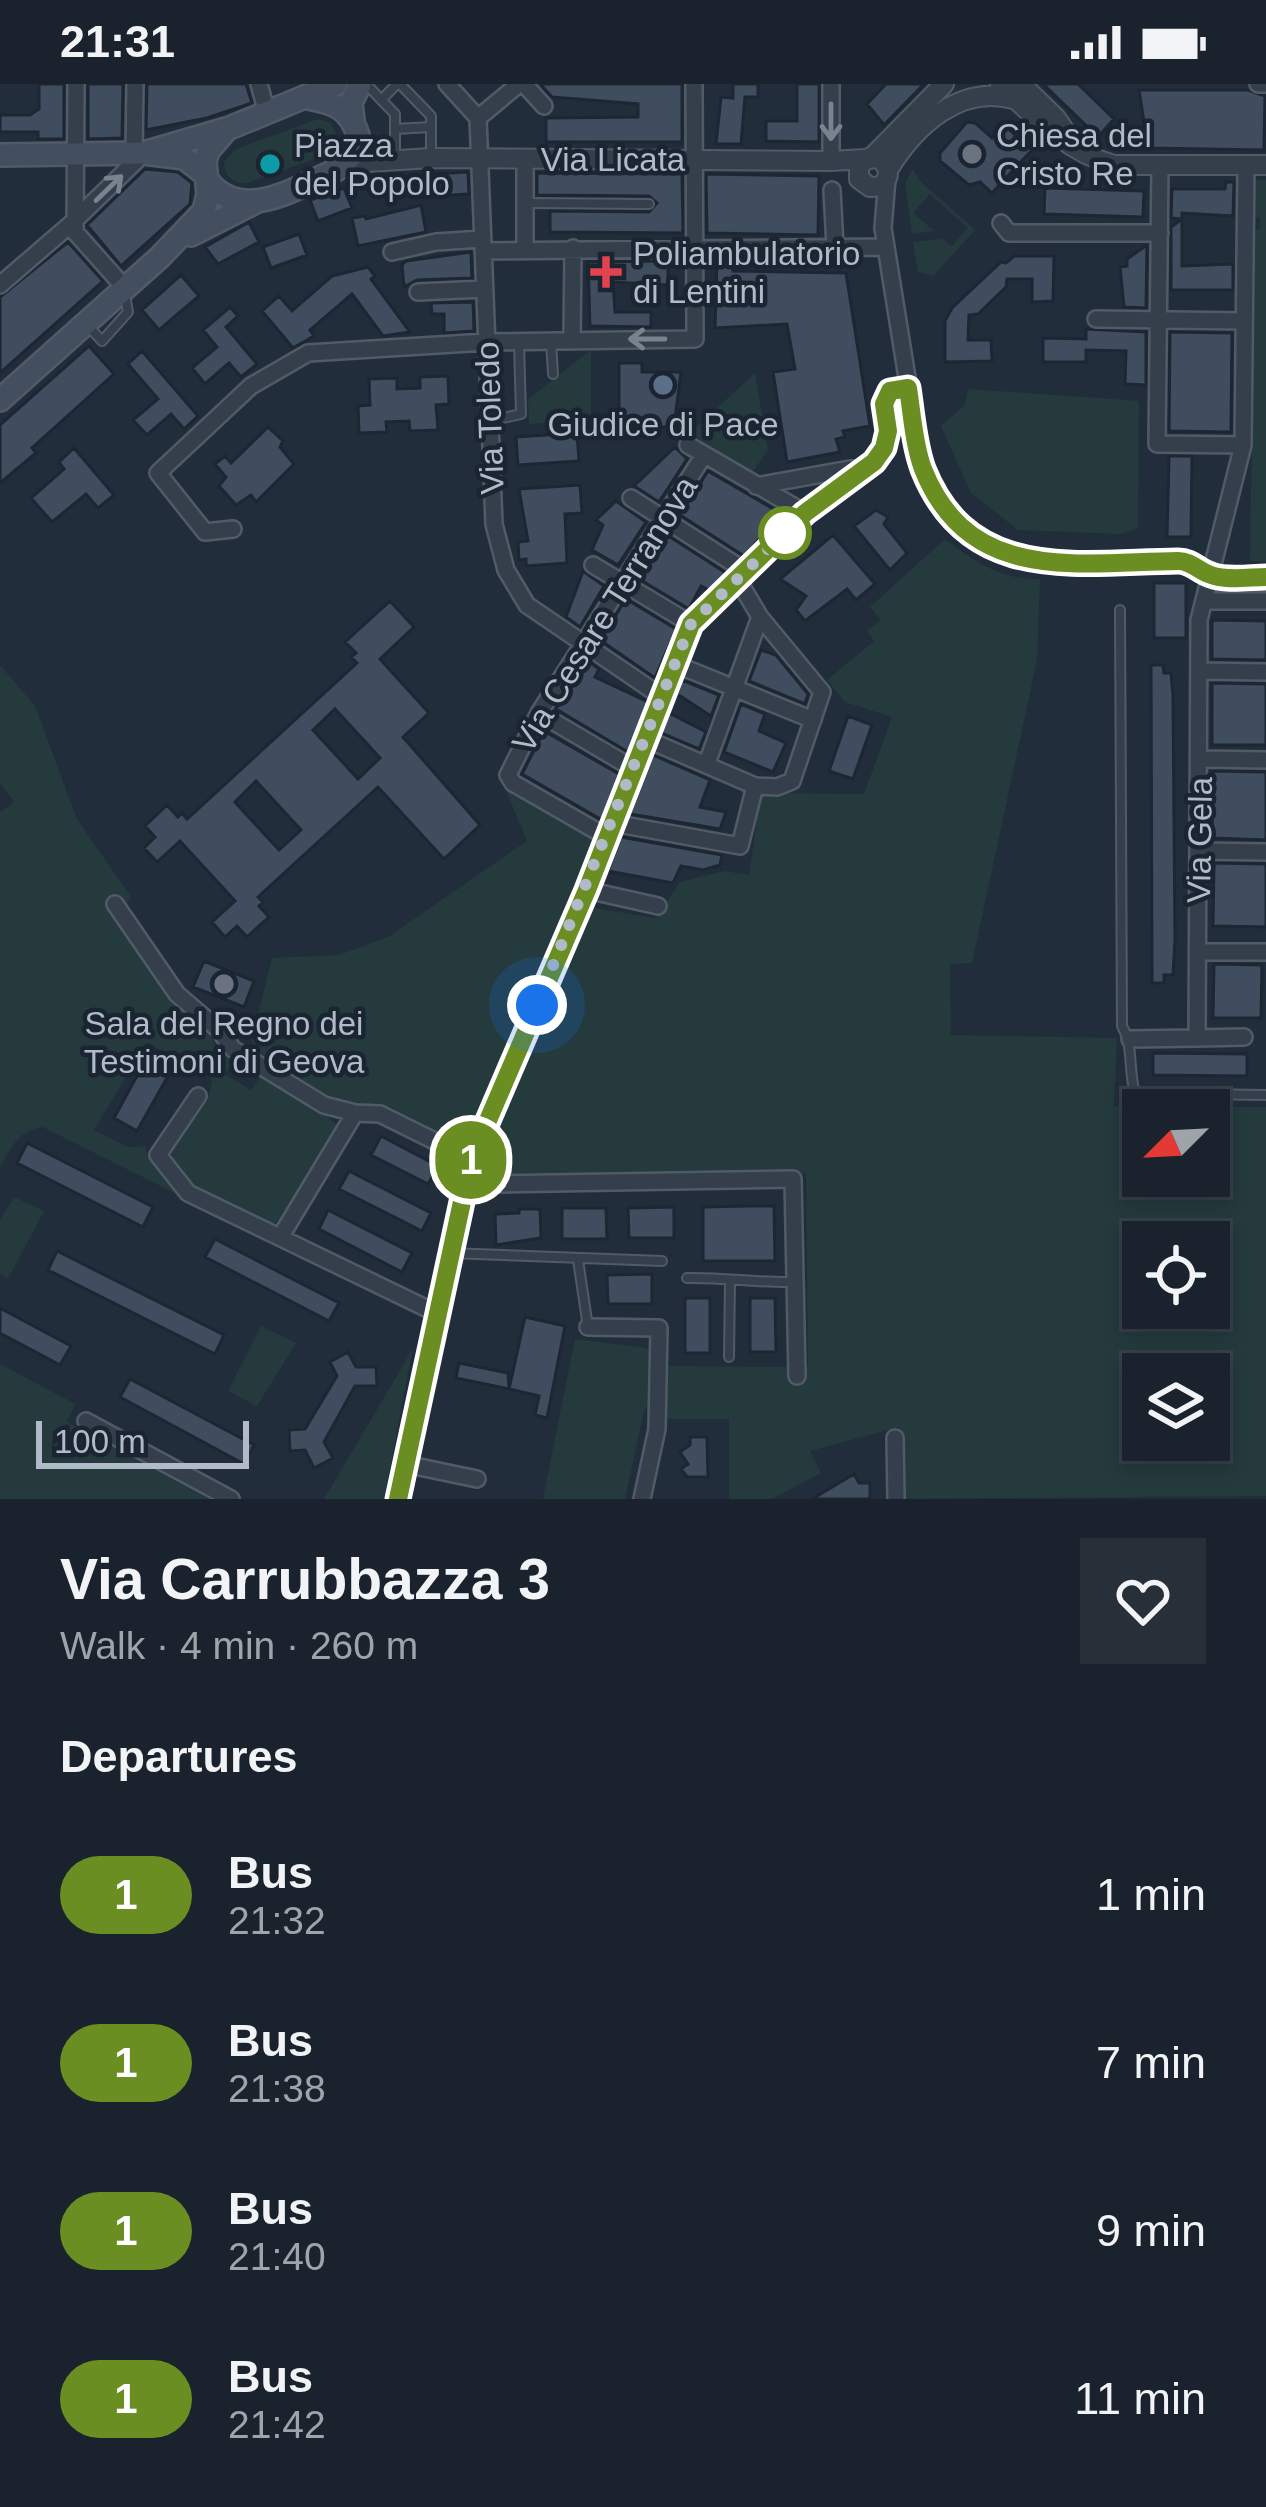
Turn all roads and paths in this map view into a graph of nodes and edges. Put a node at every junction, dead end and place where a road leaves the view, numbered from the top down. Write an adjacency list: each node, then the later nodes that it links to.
1 (76, 84): 23 (street)
2 (135, 84): 24 (street)
3 (259, 84): 17 (street)
4 (336, 84): 14 (main road)
5 (363, 84): 15 (lane); 20 (main road)
6 (398, 84): 15 (lane); 19 (lane)
7 (447, 84): 18 (street)
8 (521, 84): 16 (street); 18 (street)
9 (694, 84): 30 (street)
10 (832, 84): 31 (street, one-way to 31)
11 (991, 86): 12 (street); 13 (street)
12 (1018, 92): 32 (street)
13 (946, 94): 34 (street); 36 (street)
14 (308, 98): 17 (main road); 20 (main road)
15 (381, 100): 22 (lane)
16 (544, 106)
17 (267, 113): 21 (main road)
18 (478, 118): 26 (street, Via Toledo)
19 (431, 127): 22 (lane); 27 (lane)
20 (356, 128): 28 (street); 35 (main road)
21 (226, 129): 24 (main road); 37 (main road)
22 (395, 129): 28 (lane)
23 (76, 153): 24 (main road); 25 (main road); 42 (street)
24 (139, 153): 37 (main road); 42 (street, one-way to 24)
25 (0, 155)
26 (479, 157): 27 (street, Via Licata); 29 (street, Via Licata); 46 (street, Via Toledo)
27 (431, 158): 28 (street, Via Licata)
28 (395, 159): 35 (street, Via Licata)
29 (525, 159): 30 (street, Via Licata); 40 (street)
30 (694, 160): 31 (street, Via Licata); 49 (street)
31 (832, 160): 34 (street, Via Licata)
32 (1160, 164): 33 (street); 45 (street)
33 (1256, 165): 60 (street, Via Gela)
34 (866, 168): 36 (street); 36 (street, Via Licata); 44 (street)
35 (336, 170): 39 (main road)
36 (888, 174): 44 (street)
37 (207, 178): 39 (main road); 48 (main road)
38 (832, 190): 47 (street)
39 (254, 203): 48 (main road)
40 (525, 203): 41 (lane); 52 (street)
41 (650, 204)
42 (73, 222): 54 (street); 55 (street)
43 (1000, 224): 45 (street)
44 (884, 228): 50 (street)
45 (1160, 233): 59 (street)
46 (482, 245): 52 (street); 53 (street); 56 (street, Via Toledo)
47 (835, 246): 49 (street); 50 (street)
48 (169, 247): 55 (main road)
49 (694, 247): 51 (street); 62 (street, one-way to 62)
50 (886, 247): 66 (street)
51 (573, 248): 52 (street); 62 (street)
52 (525, 249)
53 (392, 252)
54 (0, 284)
55 (124, 287): 67 (main road)
56 (484, 289): 57 (street); 64 (street, Via Toledo)
57 (418, 292)
58 (1096, 319): 59 (street)
59 (1159, 320): 60 (street); 69 (street)
60 (1244, 321): 69 (street, Via Gela)
61 (551, 340): 62 (street); 63 (street); 65 (lane)
62 (572, 340)
63 (519, 341): 64 (street); 68 (lane)
64 (486, 342): 68 (street, Via Toledo); 77 (street)
65 (553, 374)
66 (908, 388): 72 (street); 80 (street)
67 (0, 400)
68 (487, 421): 88 (street, Via Toledo)
69 (1243, 445): 80 (street, Via Gela)
70 (688, 446): 71 (street)
71 (704, 455): 73 (street); 76 (street, Via Cesare Terranova)
72 (863, 470): 73 (street); 75 (street)
73 (756, 486): 75 (street)
74 (632, 498): 76 (street)
75 (805, 513): 79 (street)
76 (662, 518): 79 (street); 82 (street, Via Cesare Terranova)
77 (233, 529)
78 (593, 565): 82 (street)
79 (743, 576): 86 (street); 87 (street)
80 (1212, 576): 81 (street); 83 (street, Via Gela)
81 (1266, 577)
82 (622, 582): 87 (street); 88 (street, Via Cesare Terranova)
83 (1205, 601): 84 (street); 90 (street, Via Gela)
84 (1266, 601)
85 (1120, 610): 112 (lane)
86 (760, 617): 92 (street); 95 (street)
87 (691, 624): 89 (street)
88 (581, 645): 93 (street, Via Toledo); 94 (street, Via Cesare Terranova)
89 (675, 664): 92 (street); 93 (street)
90 (1199, 671): 91 (street); 97 (street, Via Gela)
91 (1266, 672)
92 (737, 688): 95 (street); 99 (street)
93 (662, 698): 96 (street)
94 (539, 713): 100 (street); 102 (street, Via Cesare Terranova)
95 (813, 720): 101 (street)
96 (646, 739): 99 (street); 100 (street)
97 (1200, 759): 98 (street); 103 (street, Via Gela)
98 (1266, 760)
99 (707, 763): 101 (street)
100 (634, 769): 102 (street)
101 (755, 786): 102 (street)
102 (610, 830): 105 (street)
103 (1198, 851): 104 (street); 108 (street, Via Gela)
104 (1266, 852)
105 (587, 890): 107 (street); 116 (street)
106 (116, 904): 115 (street)
107 (658, 906)
108 (1198, 952): 109 (street); 111 (street, Via Gela)
109 (1266, 952)
110 (1244, 1037): 111 (street)
111 (1197, 1038): 112 (street)
112 (1130, 1040): 113 (lane)
113 (1266, 1095)
114 (198, 1096): 118 (street)
115 (355, 1113): 116 (street); 118 (street)
116 (471, 1160): 117 (street)
117 (461, 1194): 119 (street); 124 (street)
118 (281, 1236): 125 (street)
119 (448, 1253): 120 (lane); 125 (street)
120 (578, 1260): 121 (lane); 126 (lane)
121 (662, 1261)
122 (687, 1278): 123 (lane)
123 (730, 1280): 124 (lane); 127 (lane)
124 (796, 1282): 128 (street)
125 (436, 1313): 131 (street)
126 (588, 1327): 135 (street)
127 (729, 1357)
128 (797, 1376)
129 (86, 1421): 133 (street)
130 (896, 1438): 136 (street)
131 (405, 1464): 132 (street); 134 (street)
132 (477, 1479)
133 (231, 1499)
134 (398, 1499)
135 (642, 1499)
136 (896, 1499)

